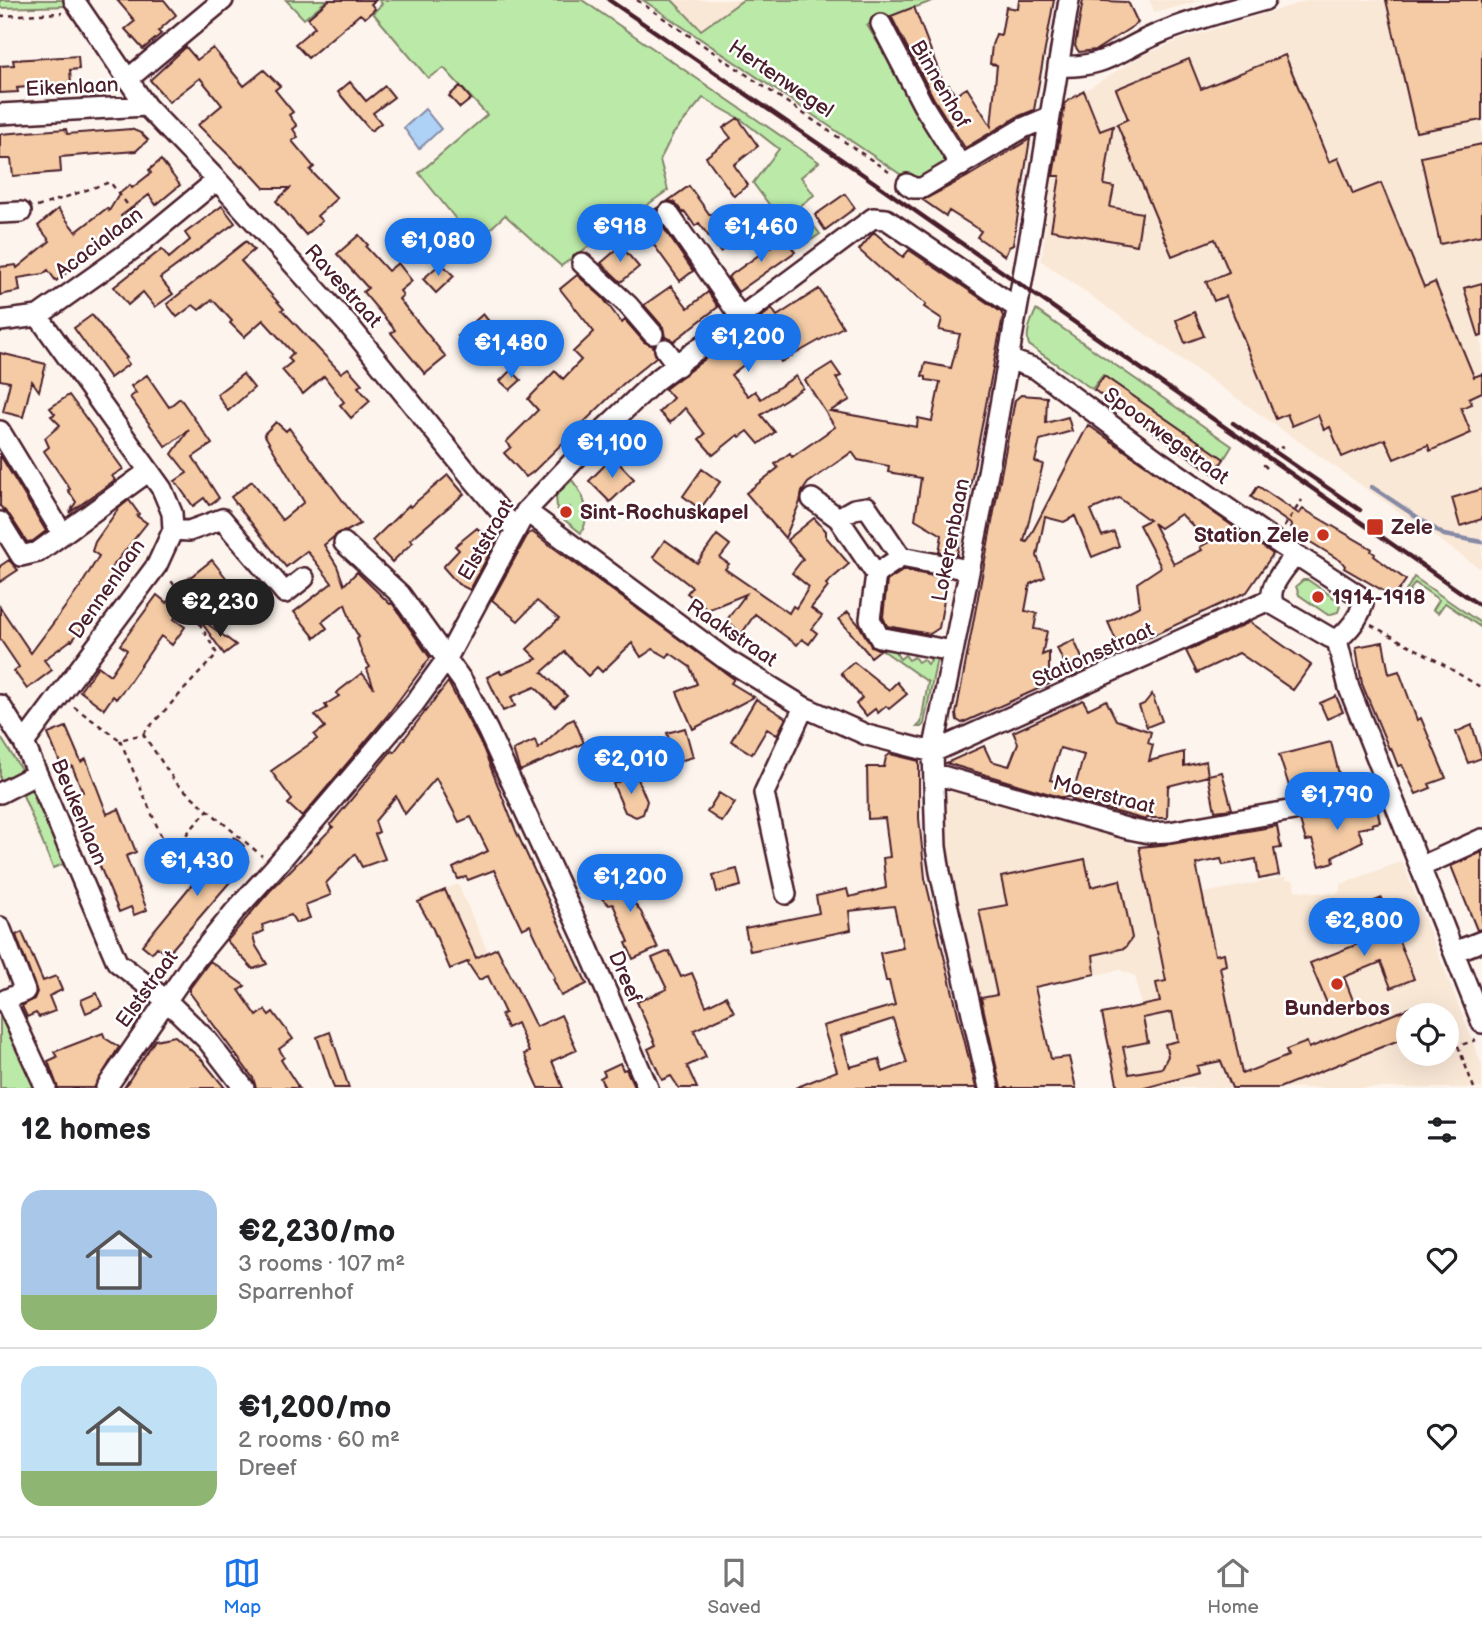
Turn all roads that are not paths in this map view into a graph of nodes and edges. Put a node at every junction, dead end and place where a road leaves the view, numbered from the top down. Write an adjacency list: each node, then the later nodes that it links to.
1 (223, 0): 7 (street)
2 (1069, 0): 6 (street, Lokerenbaan)
3 (1265, 0): 6 (street)
4 (78, 6): 7 (street, Ravestraat)
5 (881, 24): 11 (street, Binnenhof)
6 (1058, 66): 10 (street, Lokerenbaan)
7 (128, 79): 8 (street, Ravestraat)
8 (146, 106): 9 (street, Eikenlaan); 12 (street, Ravestraat)
9 (0, 114)
10 (1049, 117): 11 (street); 18 (street, Lokerenbaan)
11 (961, 166): 13 (street)
12 (217, 180): 19 (street, Acacialaan); 31 (street, Ravestraat)
13 (907, 184)
14 (20, 212): 15 (street)
15 (0, 213)
16 (667, 213): 20 (street)
17 (582, 263): 23 (street)
18 (1017, 308): 20 (street, Elststraat); 22 (street, Lokerenbaan)
19 (38, 316): 21 (street, Acacialaan); 25 (street, Dennenlaan)
20 (741, 318): 23 (street, Elststraat)
21 (0, 321)
22 (1008, 359): 34 (street, Spoorwegstraat); 36 (street, Lokerenbaan)
23 (678, 366): 27 (street, Elststraat)
24 (0, 431): 32 (street)
25 (149, 471): 30 (street, Dennenlaan); 32 (street)
26 (812, 499): 28 (street)
27 (526, 511): 31 (street, Elststraat); 44 (street, Raakstraat)
28 (838, 518): 35 (street); 37 (street)
29 (0, 522): 32 (street)
30 (173, 530): 38 (street); 45 (street, Dennenlaan)
31 (516, 530): 42 (street, Elststraat)
32 (62, 533)
33 (344, 543): 42 (street, Dreef)
34 (1295, 555): 39 (street); 40 (street, Spoorwegstraat)
35 (901, 557): 36 (street); 37 (street)
36 (969, 570): 41 (street, Lokerenbaan)
37 (876, 575): 41 (street)
38 (304, 578)
39 (1271, 599): 40 (street); 46 (street, Stationsstraat)
40 (1337, 640): 50 (street)
41 (952, 651): 46 (street, Lokerenbaan)
42 (446, 660): 57 (street, Elststraat); 62 (street, Dreef)
43 (0, 705): 45 (street, Beukenlaan)
44 (804, 707): 46 (street, Raakstraat); 53 (street)
45 (24, 743): 47 (street, Beukenlaan)
46 (933, 752): 48 (street, Lokerenbaan)
47 (37, 774): 49 (street); 57 (street, Beukenlaan)
48 (935, 774): 50 (street, Moerstraat); 63 (street, Lokerenbaan)
49 (0, 793)
50 (1390, 793): 52 (street)
51 (1482, 839): 52 (street)
52 (1420, 867): 56 (street)
53 (786, 894)
54 (0, 927): 59 (street)
55 (1482, 941): 56 (street)
56 (1454, 952): 58 (street)
57 (166, 1000): 60 (street, Elststraat); 61 (street, Beukenlaan)
58 (1482, 1023)
59 (46, 1088)
60 (106, 1088)
61 (244, 1088)
62 (649, 1088)
63 (989, 1088)

